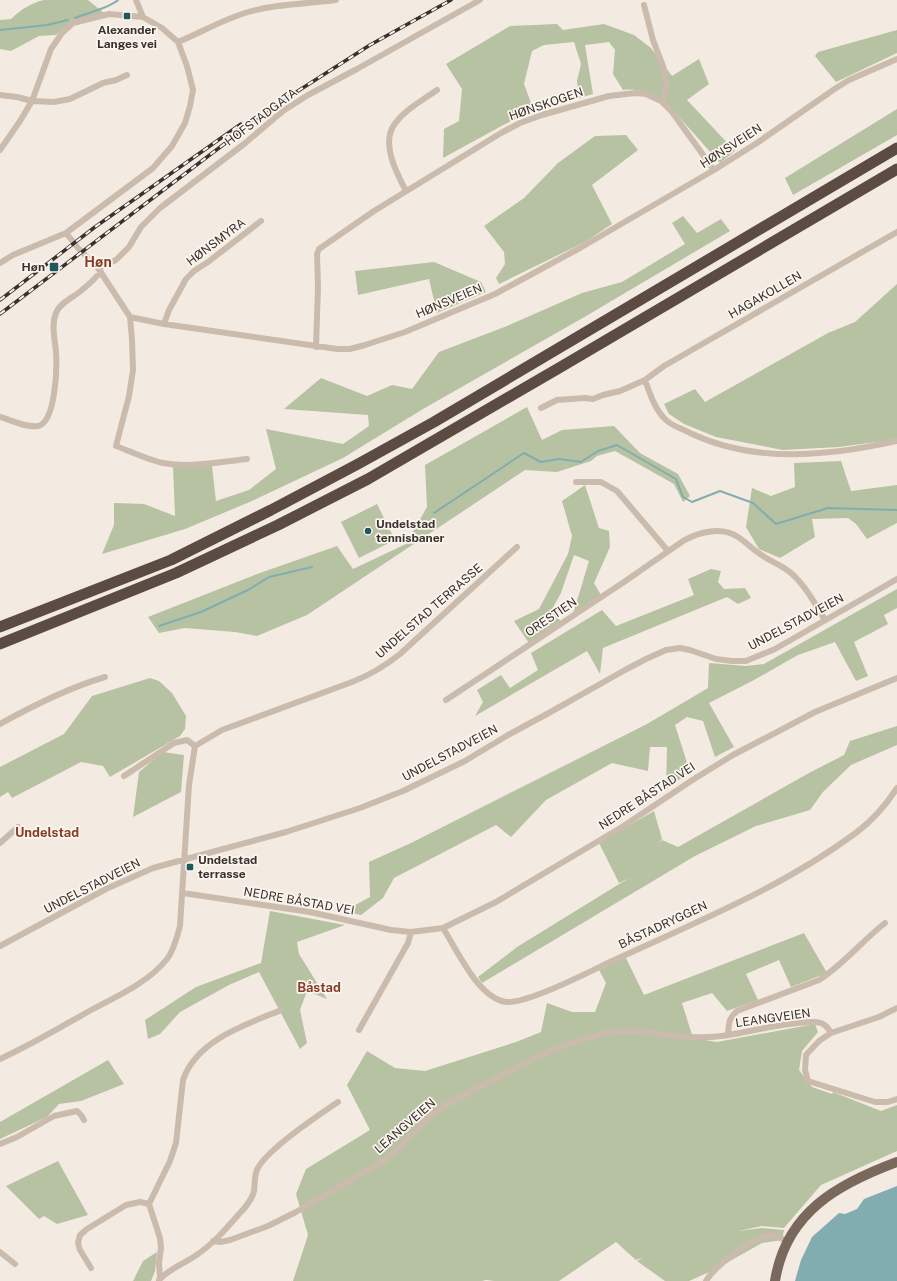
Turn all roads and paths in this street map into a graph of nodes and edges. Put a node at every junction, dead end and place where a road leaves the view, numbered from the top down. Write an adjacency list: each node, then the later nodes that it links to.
1 (136, 0): 5 (street)
2 (336, 0): 6 (street)
3 (480, 0): 22 (street, HOFSTADGATA)
4 (644, 5): 12 (street)
5 (142, 17): 6 (street); 11 (street)
6 (178, 42): 20 (street)
7 (897, 59): 16 (street, HØNSVEIEN)
8 (128, 75): 11 (street)
9 (437, 90): 17 (street)
10 (0, 94): 11 (street)
11 (32, 101): 14 (street)
12 (661, 101): 16 (street, HØNSKOGEN); 17 (street, HØNSKOGEN)
13 (897, 148): 36 (highway)
14 (0, 150)
15 (897, 169): 37 (highway)
16 (714, 170): 25 (street, HØNSVEIEN)
17 (406, 191): 25 (street, HØNSKOGEN)
18 (261, 221): 24 (street, HØNSMYRA)
19 (897, 232): 26 (street, HAGAKOLLEN)
20 (66, 233): 21 (street); 22 (street)
21 (0, 263)
22 (99, 270): 23 (street); 28 (street)
23 (130, 317): 24 (street, HØNSVEIEN); 30 (street)
24 (164, 324): 25 (street, HØNSVEIEN)
25 (316, 347)
26 (645, 380): 27 (street, HAGAKOLLEN); 29 (street)
27 (541, 408)
28 (0, 417)
29 (897, 441)
30 (247, 459)
31 (576, 482): 33 (street)
32 (517, 547): 42 (street, UNDELSTAD TERRASSE)
33 (668, 551): 35 (street, ORESTIEN); 40 (street, ORESTIEN)
34 (897, 579): 35 (street, UNDELSTADVEIEN)
35 (825, 620): 47 (street, UNDELSTADVEIEN)
36 (0, 627)
37 (0, 644)
38 (105, 677): 41 (street)
39 (897, 678): 50 (street, NEDRE BÅSTAD VEI)
40 (446, 700)
41 (0, 724)
42 (195, 746): 43 (street); 47 (street)
43 (124, 776)
44 (897, 788): 50 (street, BÅSTADRYGGEN)
45 (18, 827): 46 (street)
46 (0, 843)
47 (185, 859): 48 (street); 52 (street, UNDELSTADVEIEN)
48 (183, 893): 51 (street, NEDRE BÅSTAD VEI); 58 (street)
49 (884, 923): 57 (street, LEANGVEIEN)
50 (443, 928): 51 (street, NEDRE BÅSTAD VEI)
51 (411, 932): 55 (street)
52 (0, 946)
53 (897, 1008): 56 (street)
54 (279, 1011): 64 (street)
55 (360, 1030)
56 (831, 1033): 57 (street, LEANGVEIEN); 59 (street)
57 (728, 1035): 65 (street, LEANGVEIEN)
58 (0, 1059)
59 (897, 1099)
60 (338, 1102): 65 (street)
61 (84, 1120): 62 (street)
62 (0, 1144)
63 (897, 1162): 66 (main road)
64 (149, 1204): 69 (street); 70 (street)
65 (213, 1241): 70 (street)
66 (788, 1242): 71 (street); 72 (main road)
67 (0, 1252): 68 (street)
68 (15, 1264)
69 (91, 1268)
70 (160, 1280)
71 (706, 1281)
72 (775, 1281)

